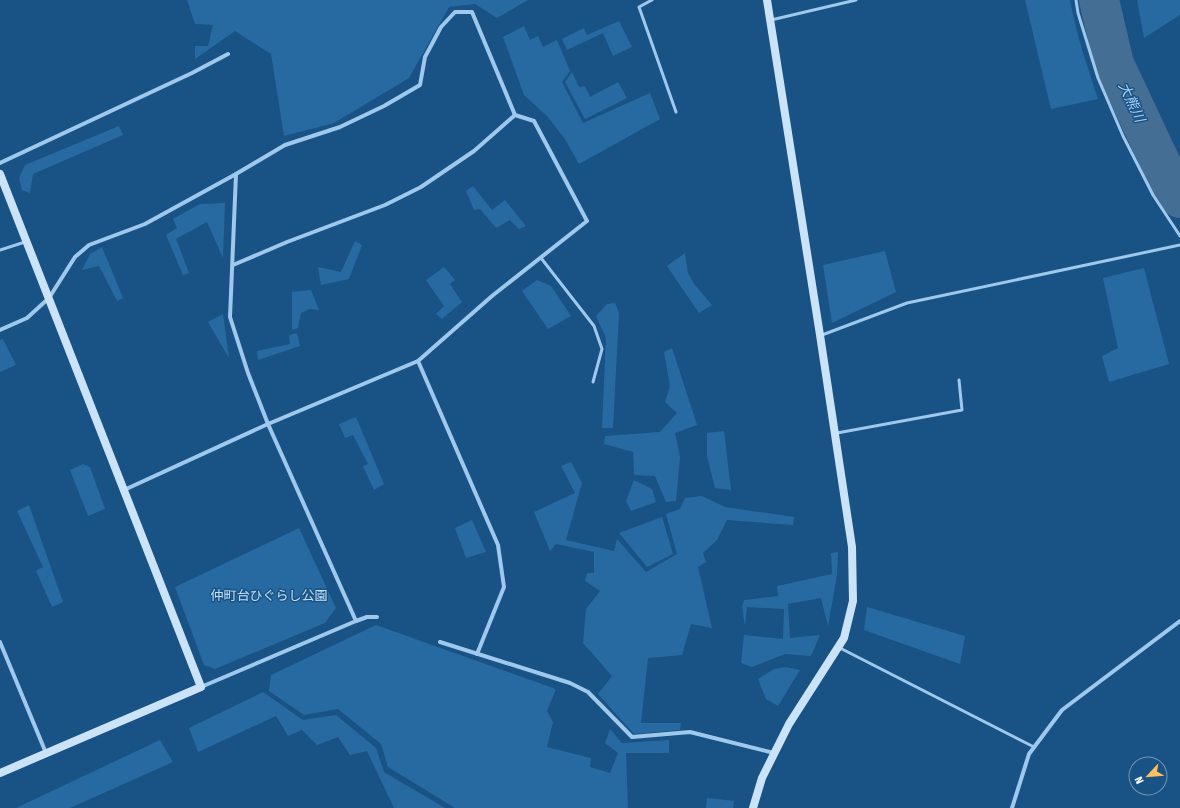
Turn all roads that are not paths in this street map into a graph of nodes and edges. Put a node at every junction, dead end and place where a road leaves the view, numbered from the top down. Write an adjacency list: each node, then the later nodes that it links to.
1 (652, 0): 7 (lane)
2 (767, 0): 5 (street)
3 (856, 0): 5 (lane)
4 (1076, 0): 12 (lane)
5 (770, 20): 20 (street)
6 (228, 54): 9 (street)
7 (676, 112)
8 (515, 115): 11 (street); 16 (street); 17 (street)
9 (0, 163)
10 (0, 174): 13 (street)
11 (236, 174): 17 (street); 18 (street)
12 (1180, 236)
13 (26, 241): 15 (lane); 18 (street)
14 (1180, 245): 20 (lane)
15 (0, 250)
16 (541, 258): 21 (street); 23 (lane)
17 (233, 265): 24 (street)
18 (49, 298): 19 (street); 26 (street)
19 (0, 330)
20 (820, 335): 25 (street)
21 (418, 361): 24 (street); 33 (street)
22 (960, 380): 25 (lane)
23 (593, 382)
24 (268, 424): 26 (street); 28 (street)
25 (835, 434): 32 (street)
26 (124, 490): 34 (street)
27 (377, 617): 28 (street)
28 (356, 621): 34 (street)
29 (1180, 621): 35 (street)
30 (0, 642): 36 (street)
31 (440, 642): 33 (street)
32 (838, 647): 35 (lane); 37 (street)
33 (477, 654): 37 (street)
34 (201, 687): 36 (street)
35 (1034, 747): 40 (street)
36 (46, 753): 38 (street)
37 (774, 753): 39 (street)
38 (0, 773)
39 (753, 808)
40 (1012, 808)

